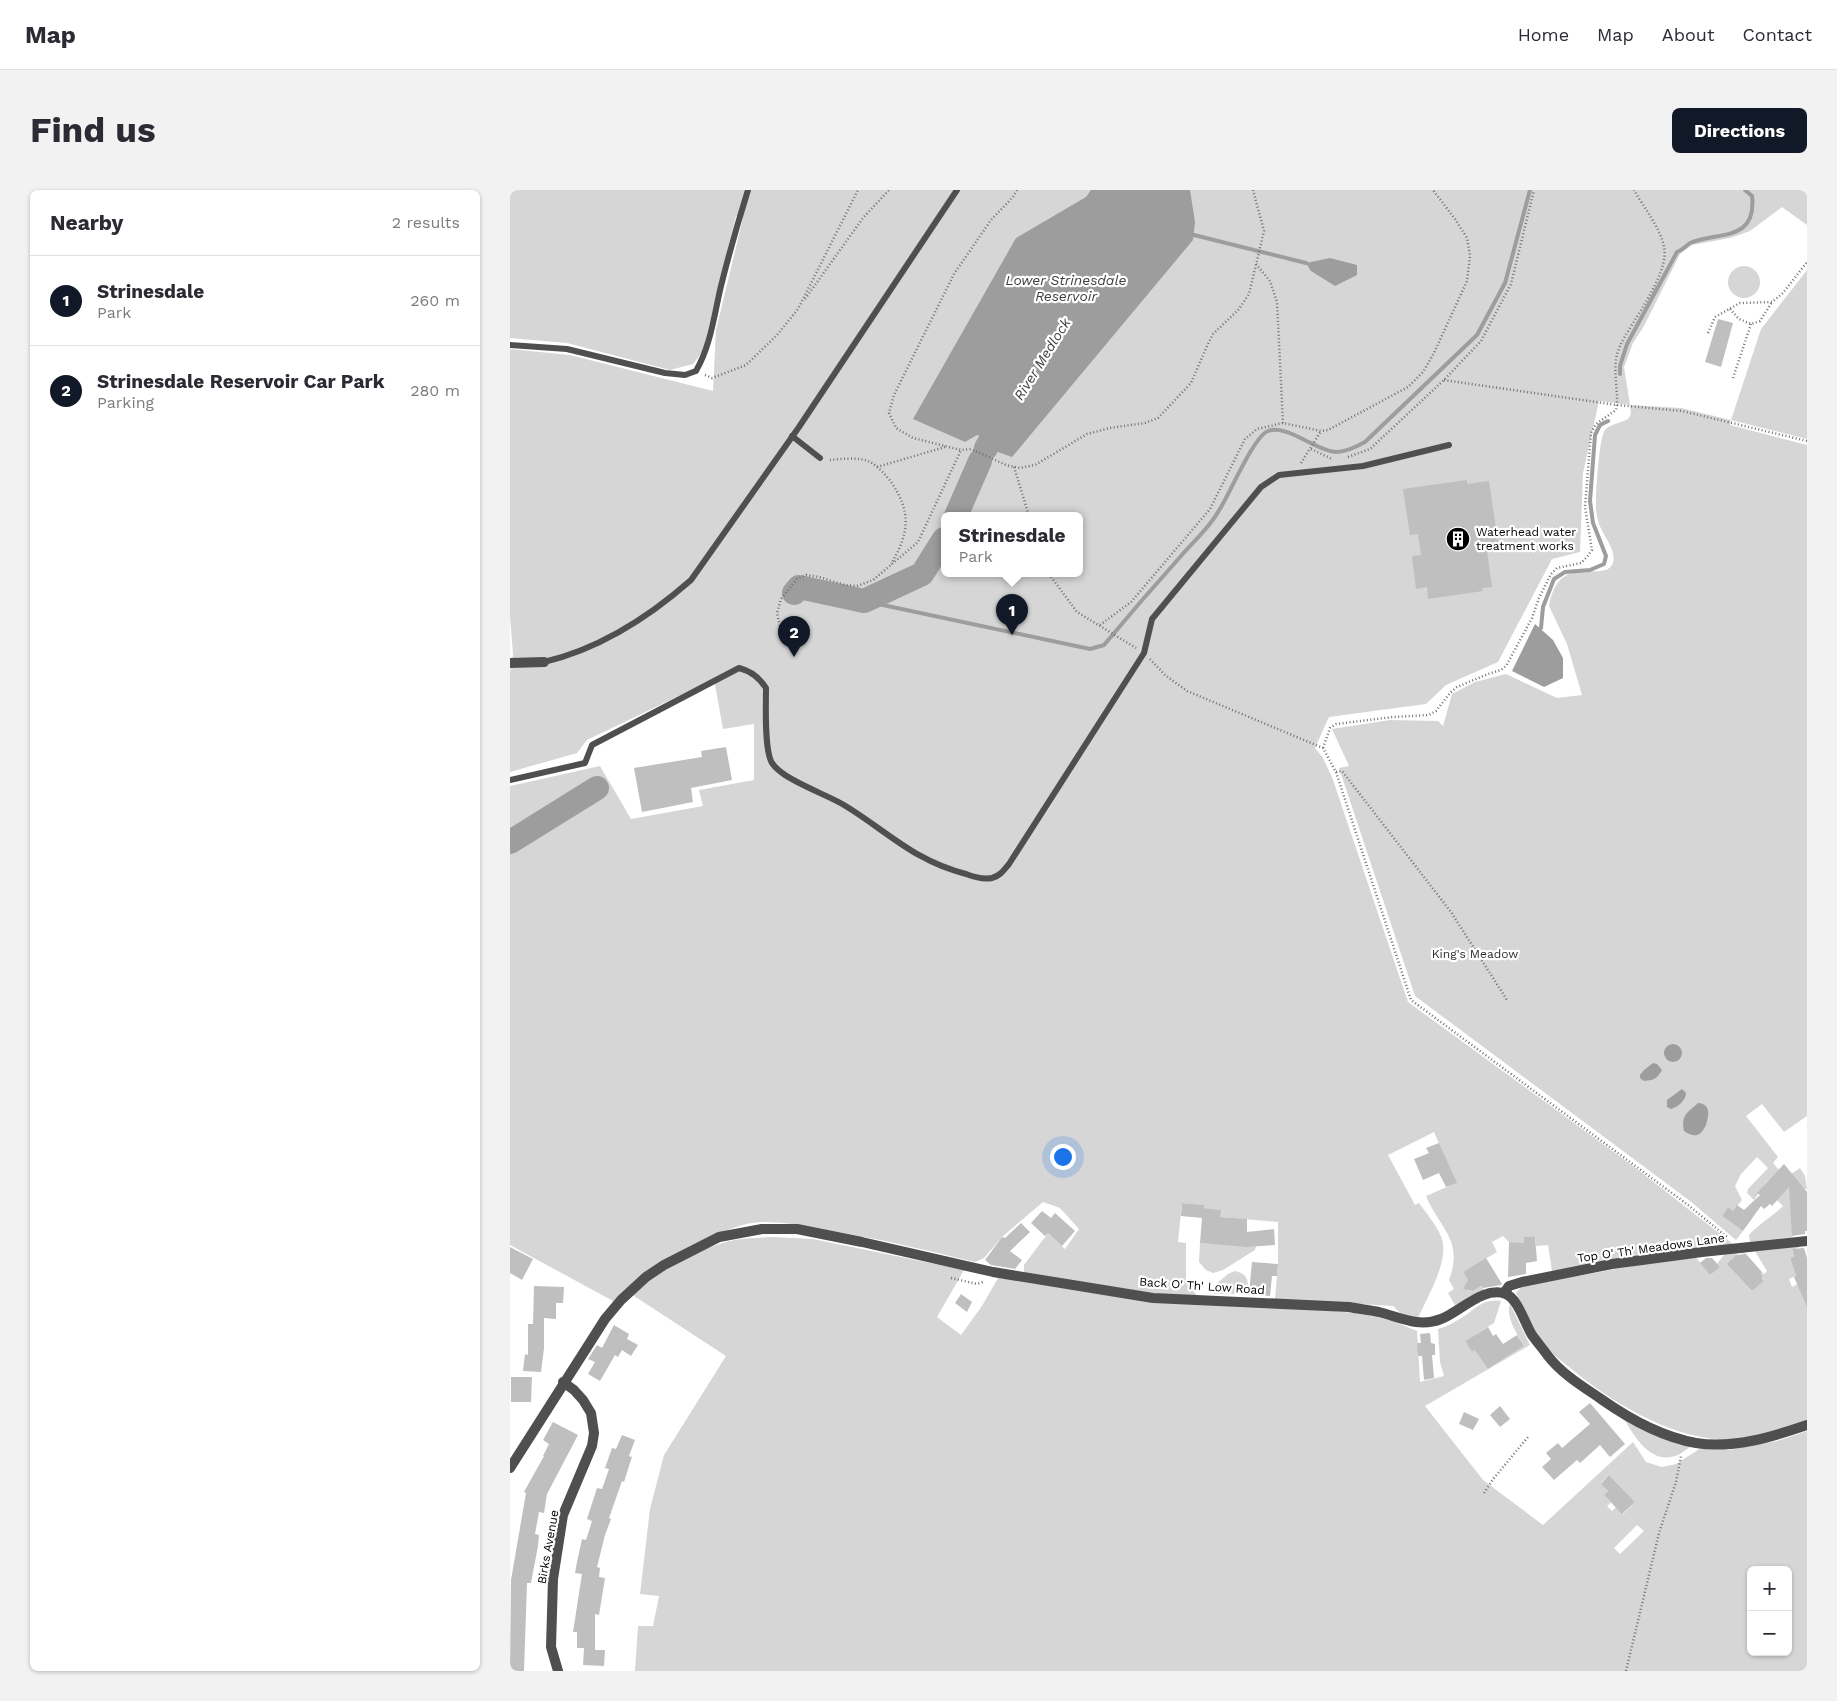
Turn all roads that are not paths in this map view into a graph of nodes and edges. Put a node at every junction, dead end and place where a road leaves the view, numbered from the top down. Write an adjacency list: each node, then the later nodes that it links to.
1 (748, 190): 3 (lane)
2 (957, 190): 4 (lane)
3 (510, 344)
4 (792, 436): 6 (lane); 7 (lane)
5 (1449, 445): 9 (lane)
6 (820, 458)
7 (544, 662): 8 (street)
8 (510, 663)
9 (510, 780)
10 (1807, 1241): 11 (street, Top O' Th' Meadows Lane)
11 (1504, 1293): 12 (street, Back O' Th' Low Road); 13 (street)
12 (563, 1382): 14 (street, Back O' Th' Low Road); 15 (street, Birks Avenue)
13 (1807, 1425)
14 (511, 1463)
15 (558, 1671)

